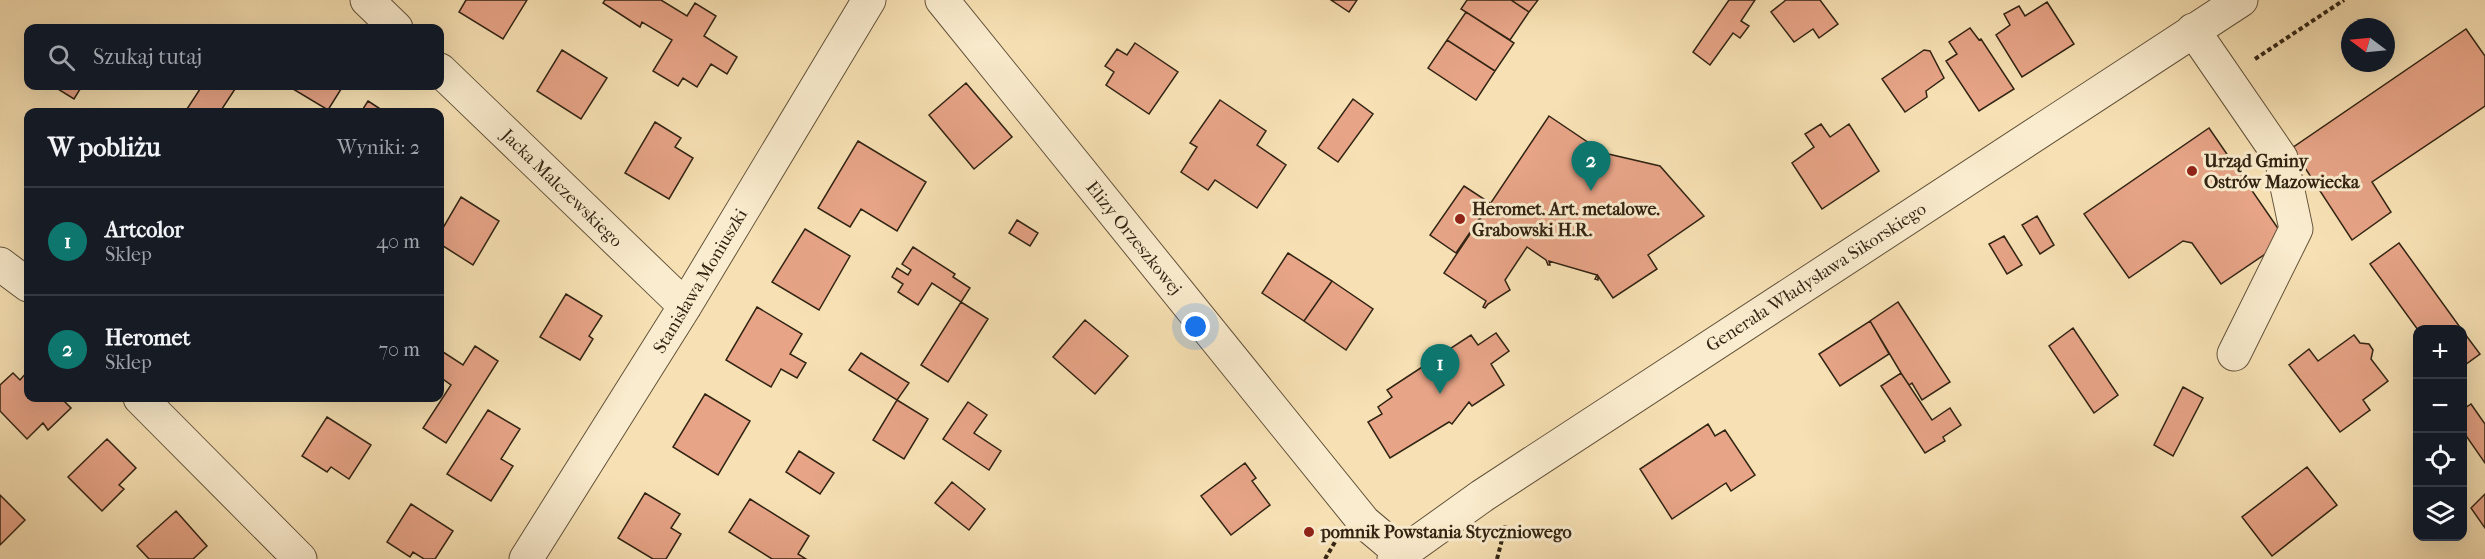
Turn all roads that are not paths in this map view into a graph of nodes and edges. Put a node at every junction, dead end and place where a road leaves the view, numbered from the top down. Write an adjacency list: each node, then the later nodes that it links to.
1 (367, 0): 5 (street)
2 (869, 0): 10 (street, Stanisława Moniuszki)
3 (942, 0): 13 (street, Elizy Orzeszkowej)
4 (2241, 0): 6 (street, Generała Władysława Sikorskiego)
5 (392, 24)
6 (2193, 30): 11 (street); 13 (street, Generała Władysława Sikorskiego)
7 (444, 74): 10 (street, Jacka Malczewskiego)
8 (0, 264): 9 (street)
9 (24, 282)
10 (685, 306): 15 (street, Stanisława Moniuszki)
11 (2234, 354)
12 (144, 402): 14 (street)
13 (1401, 557)
14 (300, 559)
15 (526, 559)

